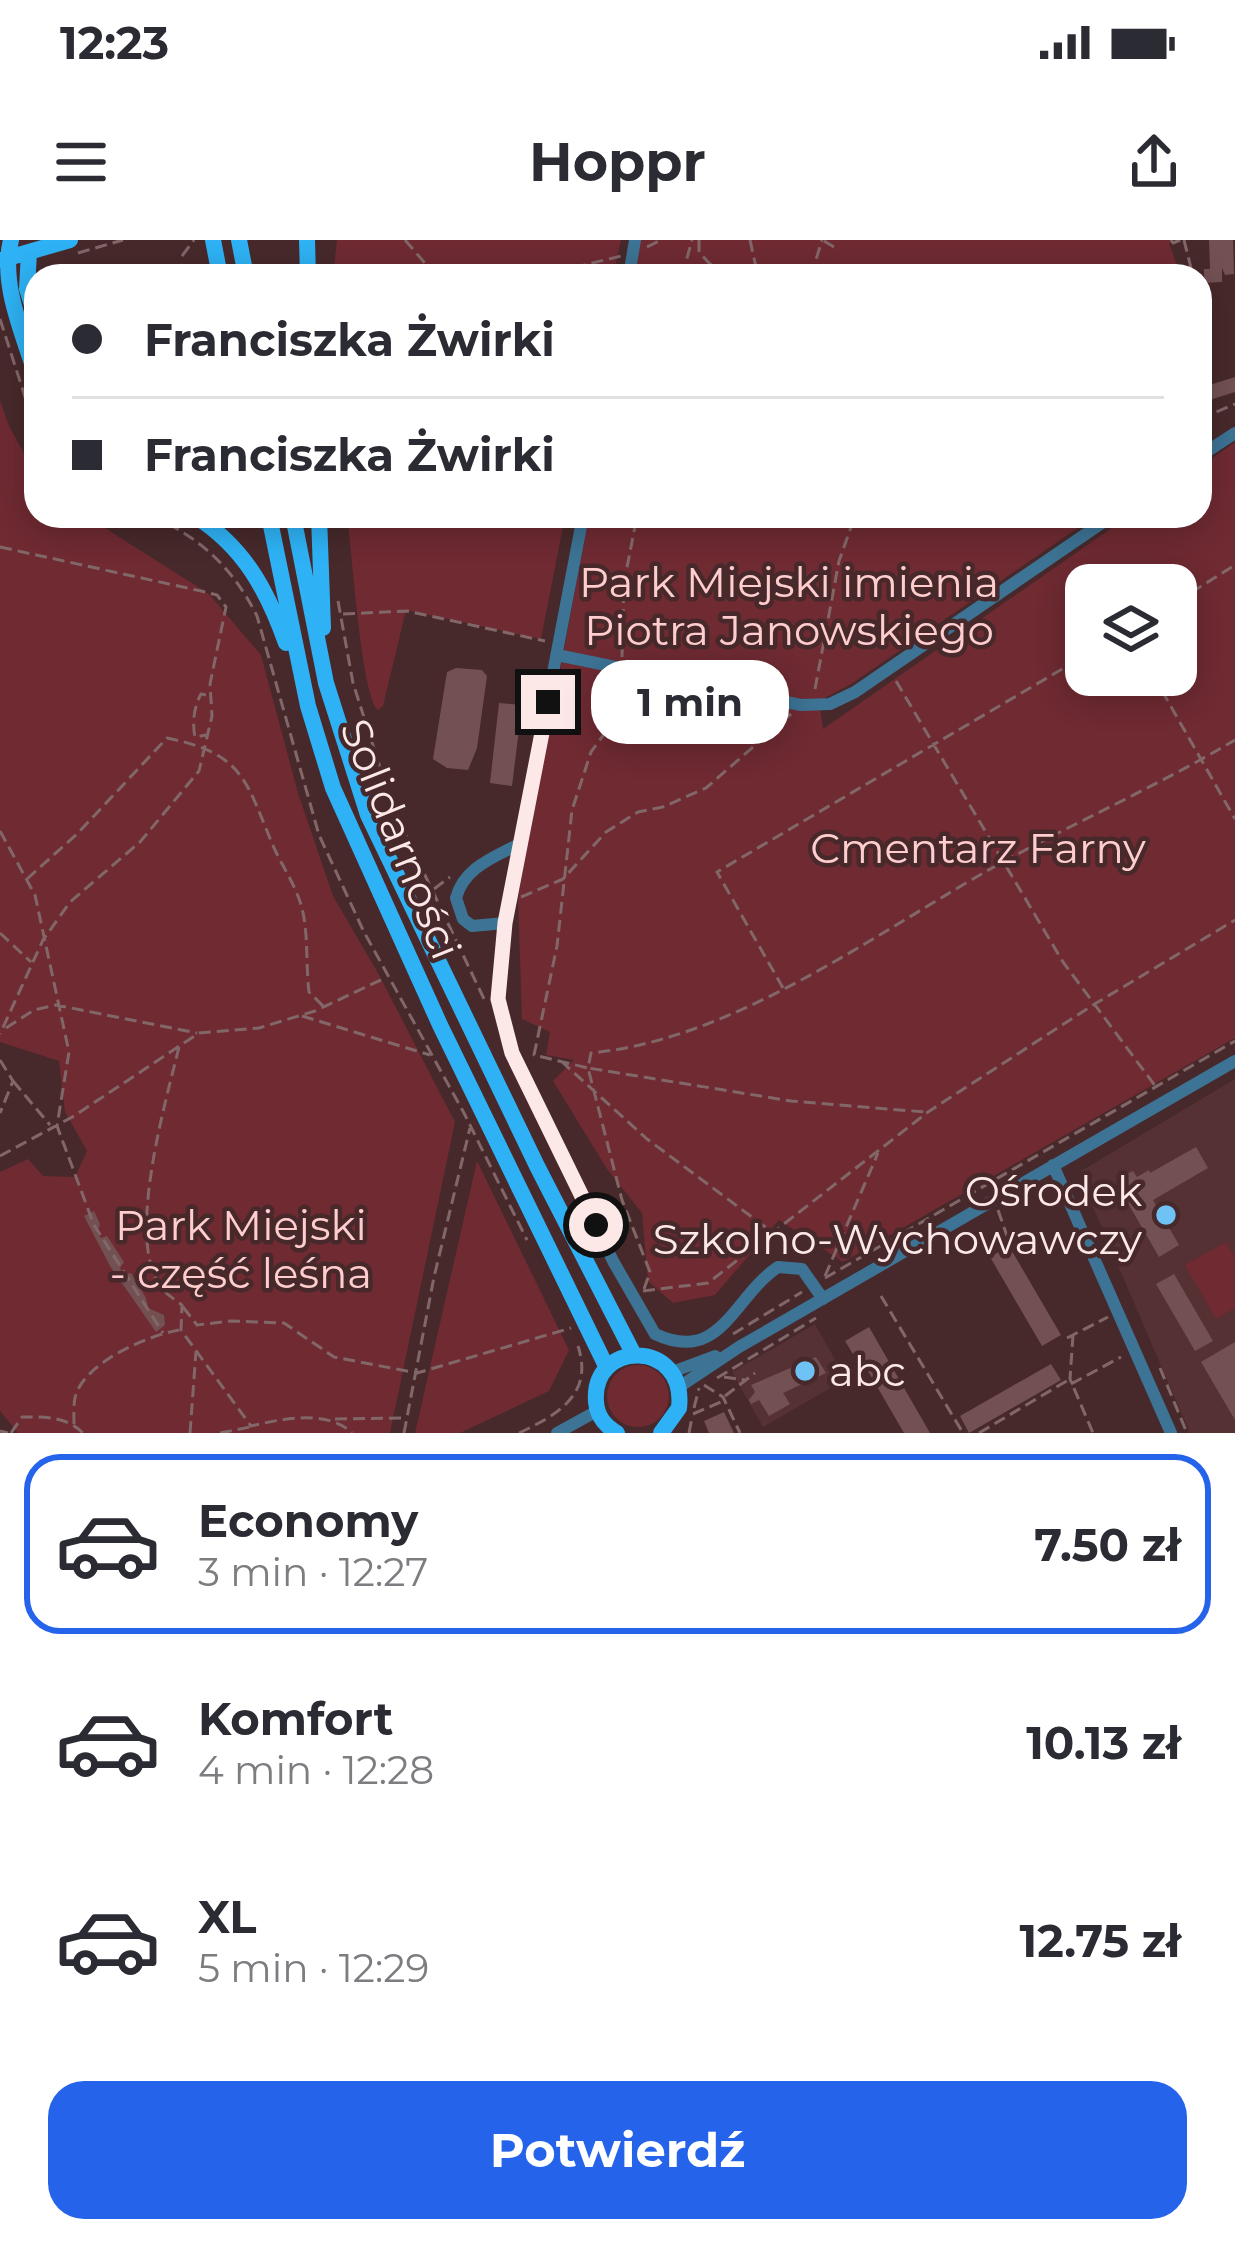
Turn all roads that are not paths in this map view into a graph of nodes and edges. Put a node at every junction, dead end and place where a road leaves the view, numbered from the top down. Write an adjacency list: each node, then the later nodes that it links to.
1 (11, 240): 4 (main road)
2 (70, 247): 3 (main road)
3 (29, 252): 4 (main road); 5 (main road)
4 (3, 260): 6 (main road)
5 (28, 264)
6 (24, 334)
7 (211, 528): 15 (main road)
8 (271, 528): 15 (main road, Solidarności)
9 (295, 528): 14 (main road, Solidarności)
10 (320, 528): 14 (main road)
11 (581, 528): 13 (street)
12 (1095, 528): 13 (street)
13 (558, 650): 16 (street)
14 (326, 683): 21 (main road, Solidarności)
15 (308, 706): 22 (main road, Solidarności)
16 (521, 843): 17 (street); 17 (street)
17 (505, 923): 20 (street)
18 (1235, 1061): 19 (street)
19 (1053, 1166): 20 (street); 28 (street)
20 (827, 1305): 23 (street)
21 (634, 1355): 22 (main road); 23 (main road)
22 (607, 1368): 24 (main road)
23 (675, 1379): 26 (main road)
24 (598, 1411): 25 (main road); 27 (street)
25 (607, 1431)
26 (667, 1431)
27 (557, 1433)
28 (1171, 1433)

